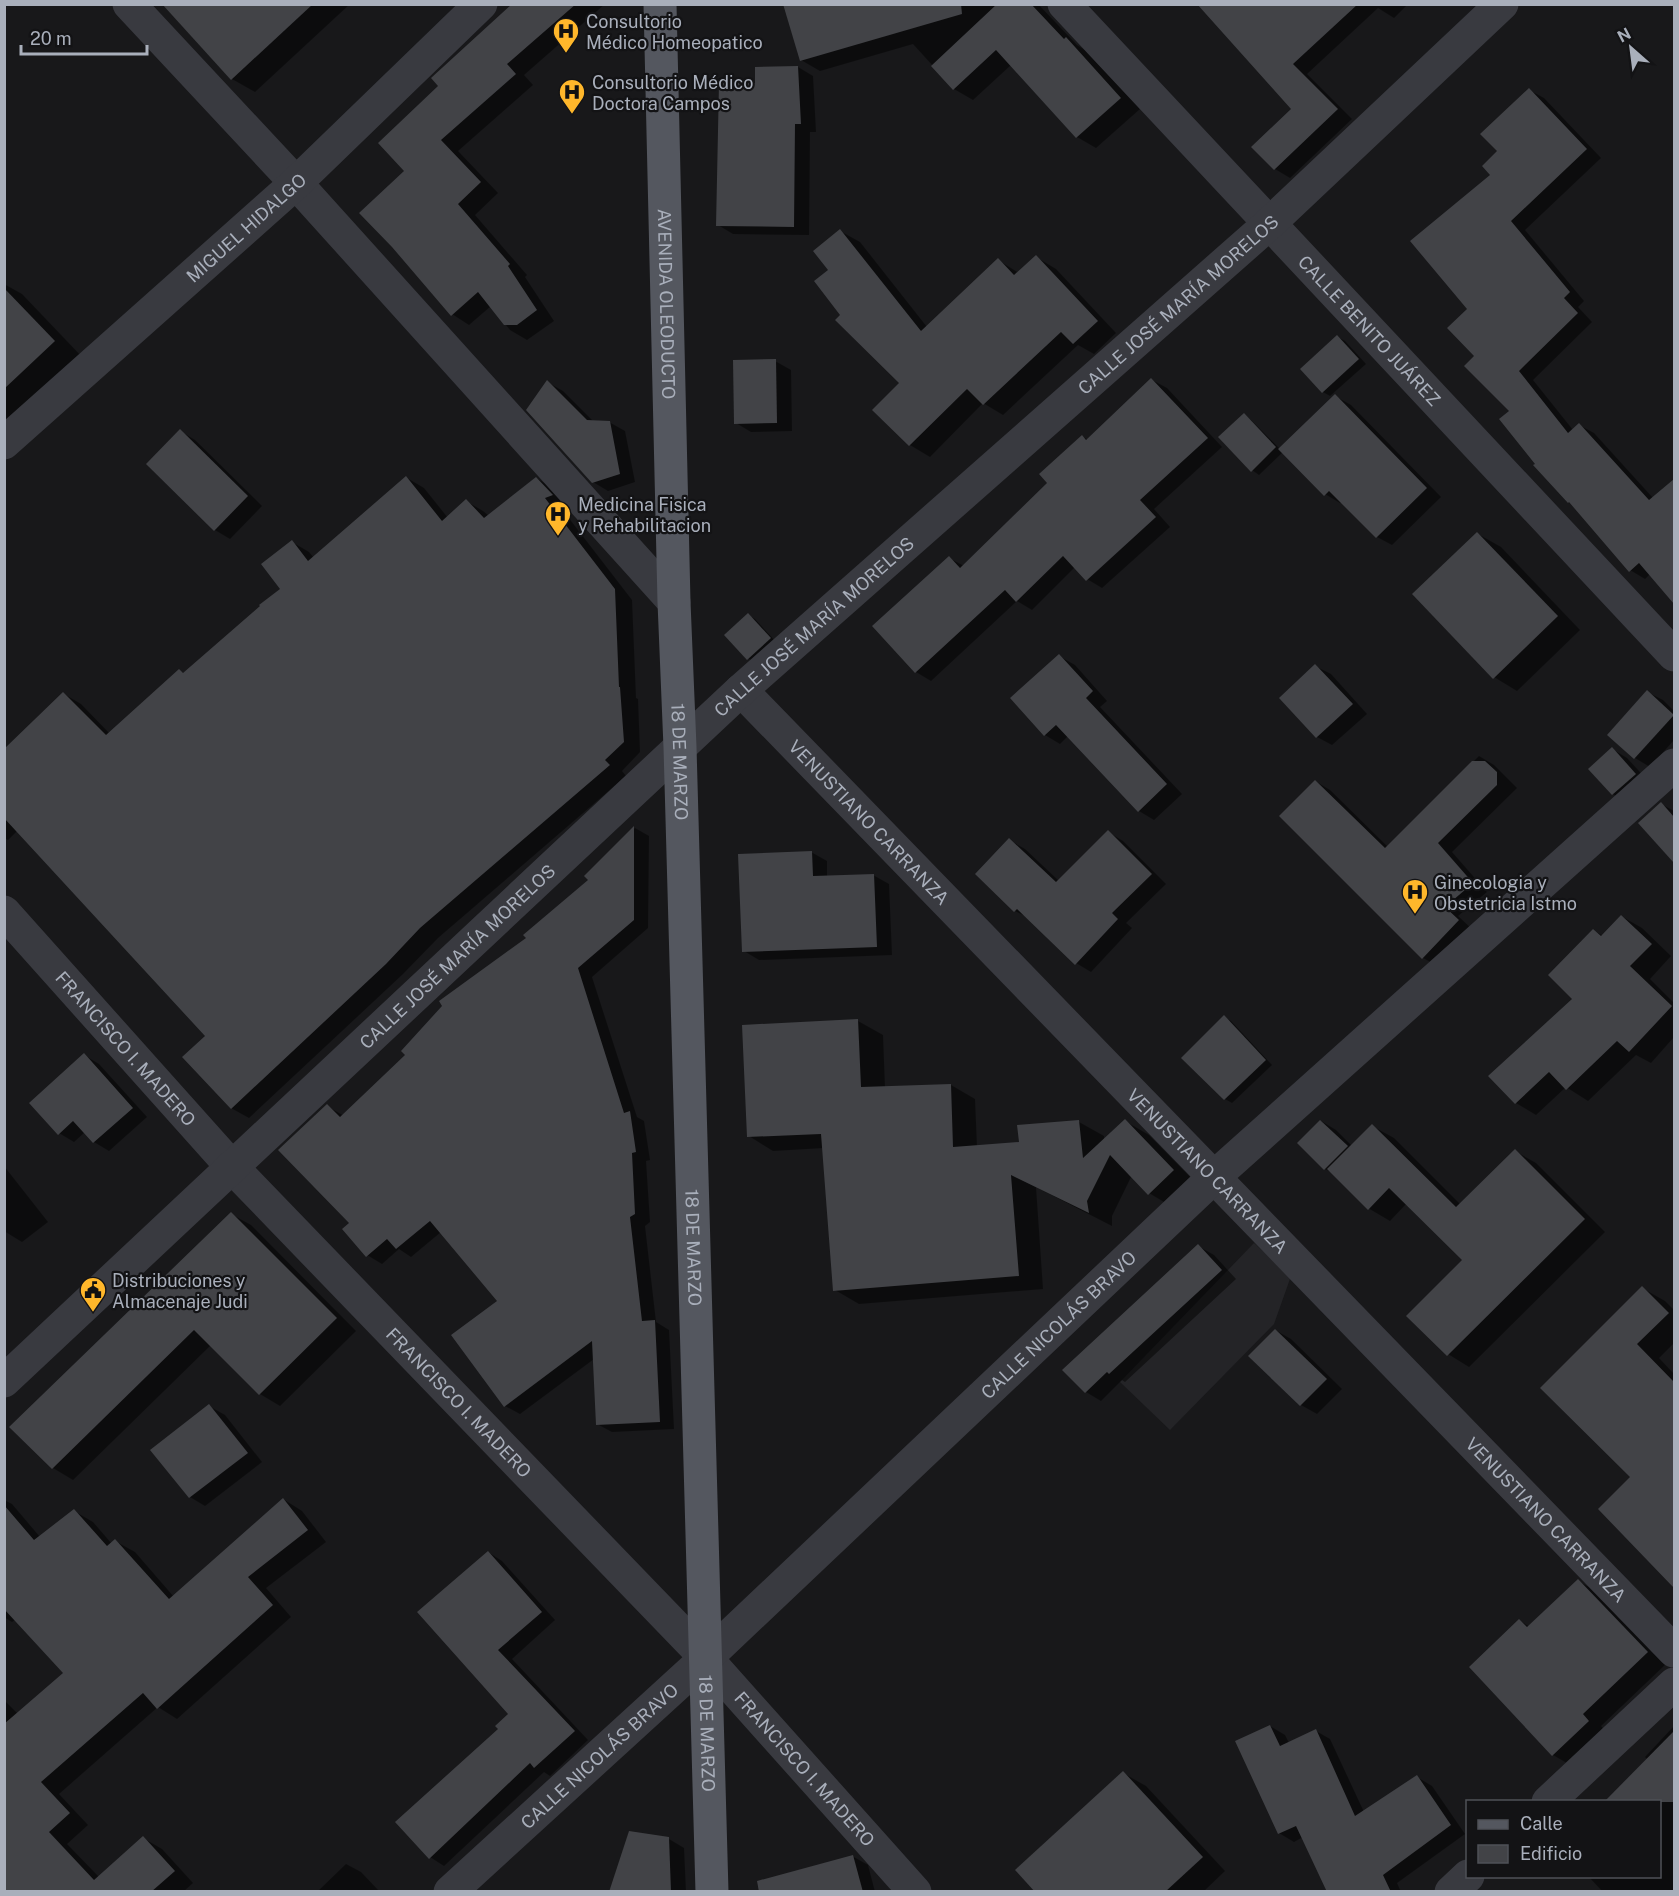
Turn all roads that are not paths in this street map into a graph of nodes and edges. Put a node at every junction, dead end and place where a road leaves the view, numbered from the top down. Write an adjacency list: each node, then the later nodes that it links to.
1 (129, 4): 6 (street)
2 (481, 4): 6 (street, MIGUEL HIDALGO)
3 (660, 4): 9 (main road, AVENIDA OLEODUCTO)
4 (1065, 4): 7 (street, CALLE BENITO JUÁREZ)
5 (1502, 4): 7 (street, CALLE JOSÉ MARÍA MORELOS)
6 (296, 183): 8 (street, MIGUEL HIDALGO); 9 (street)
7 (1270, 223): 10 (street, CALLE BENITO JUÁREZ); 11 (street, CALLE JOSÉ MARÍA MORELOS)
8 (4, 443)
9 (674, 602): 12 (main road, 18 DE MARZO)
10 (1674, 655)
11 (741, 690): 12 (street, CALLE JOSÉ MARÍA MORELOS); 16 (street, VENUSTIANO CARRANZA)
12 (680, 747): 15 (street, CALLE JOSÉ MARÍA MORELOS); 19 (main road, 18 DE MARZO)
13 (1674, 765): 16 (street, CALLE NICOLÁS BRAVO)
14 (4, 912): 15 (street, FRANCISCO I. MADERO)
15 (232, 1167): 17 (street, CALLE JOSÉ MARÍA MORELOS); 19 (street, FRANCISCO I. MADERO)
16 (1214, 1177): 18 (street, VENUSTIANO CARRANZA); 19 (street, CALLE NICOLÁS BRAVO)
17 (4, 1381)
18 (1674, 1651)
19 (706, 1658): 23 (street, CALLE NICOLÁS BRAVO); 24 (main road, 18 DE MARZO); 25 (street, FRANCISCO I. MADERO)
20 (1674, 1684): 21 (street)
21 (1550, 1800)
22 (1466, 1878): 26 (street)
23 (450, 1892)
24 (712, 1892)
25 (915, 1892)
26 (1452, 1892)

